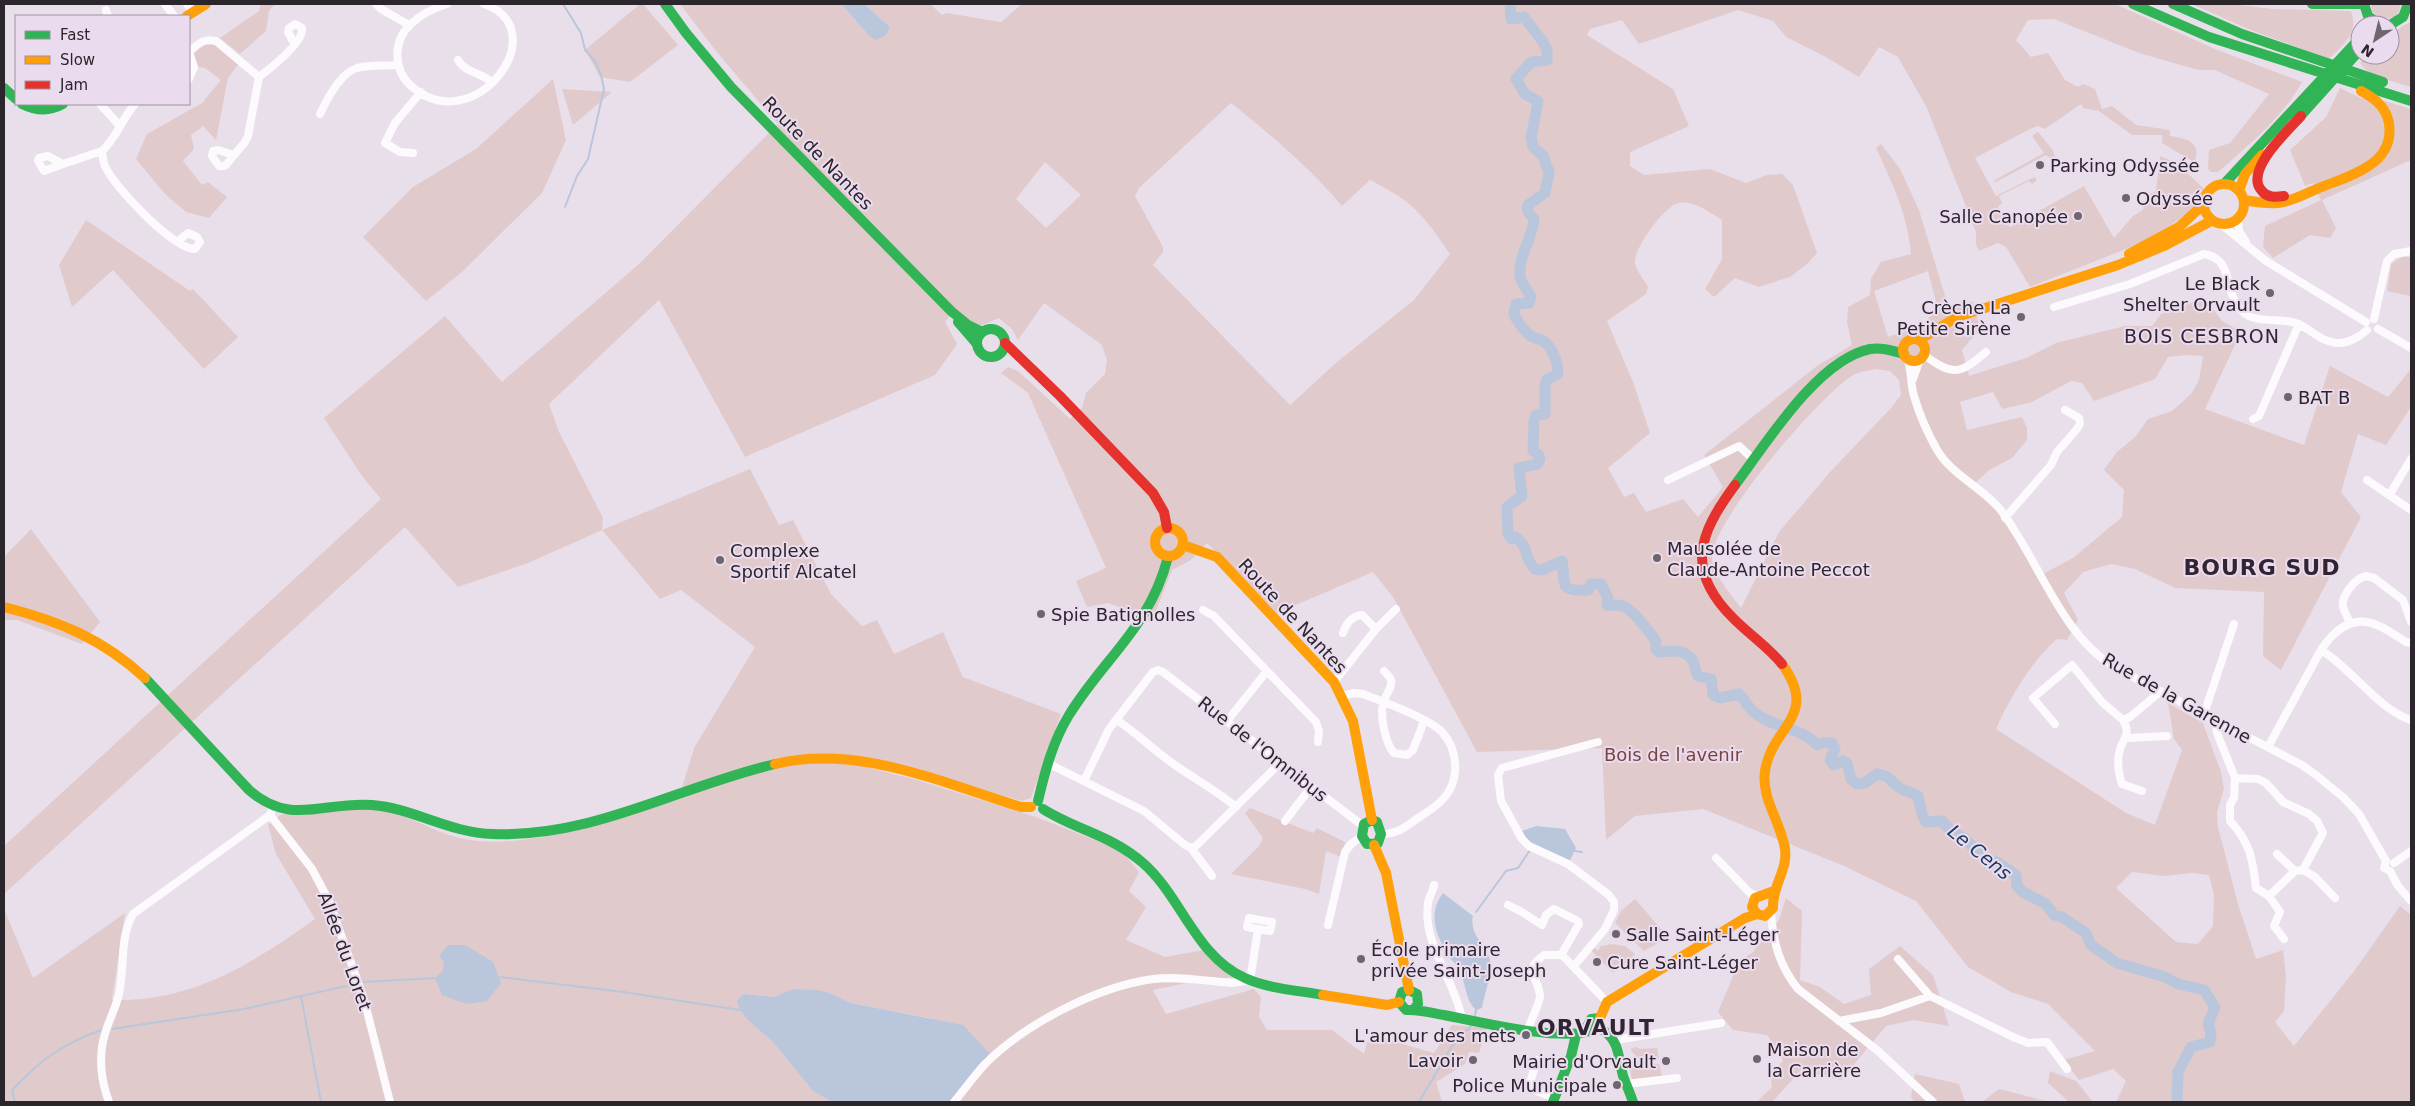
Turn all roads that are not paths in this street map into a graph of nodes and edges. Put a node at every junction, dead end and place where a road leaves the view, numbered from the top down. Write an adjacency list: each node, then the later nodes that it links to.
1 (165, 4): 12 (street)
2 (206, 4): 11 (main road)
3 (376, 4): 13 (street)
4 (447, 4): 13 (street)
5 (484, 4): 23 (street)
6 (665, 4): 53 (main road, Route de Nantes)
7 (2133, 4): 20 (main road)
8 (2173, 4): 25 (main road)
9 (2312, 4): 10 (main road)
10 (2365, 7)
11 (189, 11)
12 (173, 15)
13 (410, 25): 19 (street)
14 (294, 43): 22 (street)
15 (190, 51): 22 (street)
16 (190, 55): 21 (street)
17 (2350, 57): 28 (main road)
18 (458, 60): 23 (street)
19 (397, 65): 26 (street); 34 (street)
20 (2332, 76): 29 (main road); 42 (main road)
21 (190, 77)
22 (258, 77): 39 (street)
23 (492, 82): 26 (street)
24 (4, 88): 27 (main road)
25 (2411, 91)
26 (421, 92): 38 (street)
27 (15, 98)
28 (2310, 100): 35 (main road); 41 (main road)
29 (2411, 101)
30 (24, 105): 31 (main road)
31 (61, 105)
32 (101, 105): 36 (street)
33 (135, 105): 36 (street)
34 (320, 114)
35 (2301, 116): 42 (main road); 43 (main road)
36 (120, 126): 37 (street)
37 (102, 151): 40 (street); 48 (street)
38 (412, 152)
39 (234, 155)
40 (63, 164)
41 (2224, 183): 43 (main road); 44 (main road)
42 (2314, 190): 43 (main road)
43 (2242, 196): 45 (main road)
44 (2204, 204): 46 (main road); 51 (main road)
45 (2238, 219): 47 (main road); 49 (street)
46 (2211, 221): 47 (main road); 51 (main road)
47 (2222, 226): 49 (street)
48 (178, 241)
49 (2252, 250): 55 (street)
50 (2411, 251): 55 (street)
51 (2068, 281): 62 (main road)
52 (2054, 306): 54 (street)
53 (956, 316): 56 (main road, Route de Nantes); 59 (main road, Route de Nantes)
54 (2299, 324): 55 (street); 69 (street)
55 (2369, 324): 61 (street)
56 (982, 332): 58 (main road); 59 (main road)
57 (1906, 342): 60 (main road); 62 (main road); 65 (main road)
58 (1005, 343): 64 (main road); 66 (main road)
59 (976, 344): 64 (main road)
60 (1884, 348): 65 (main road); 71 (main road)
61 (2411, 348)
62 (1922, 351): 63 (street); 65 (main road); 67 (street)
63 (1986, 352)
64 (998, 355): 66 (main road)
65 (1906, 356): 67 (street, Rue de la Garenne)
66 (1034, 369): 77 (main road)
67 (1912, 386): 76 (street, Rue de la Garenne)
68 (2065, 410): 76 (street)
69 (2253, 419)
70 (2411, 459): 74 (street)
71 (1754, 460): 72 (street); 133 (main road)
72 (1668, 480)
73 (2367, 480): 74 (street)
74 (2390, 494): 75 (street)
75 (2411, 510)
76 (2005, 518): 93 (street, Rue de la Garenne)
77 (1167, 528): 78 (main road); 79 (main road)
78 (1184, 545): 79 (main road); 92 (main road, Route de Nantes)
79 (1168, 557): 110 (main road)
80 (4, 607): 117 (main road)
81 (1396, 609): 86 (street)
82 (1203, 610): 90 (street)
83 (2411, 622): 84 (street)
84 (2350, 623): 88 (street); 89 (street)
85 (2234, 624): 96 (street)
86 (1376, 629): 87 (street); 92 (street)
87 (1343, 633)
88 (2411, 643)
89 (2321, 650): 99 (street); 108 (street)
90 (1267, 671): 100 (street); 106 (street)
91 (1384, 671): 95 (street)
92 (1334, 682): 94 (main road, Route de Nantes)
93 (2160, 692): 96 (street, Rue de la Garenne); 98 (street)
94 (1342, 696): 95 (street); 119 (main road, Route de Nantes)
95 (1384, 701): 101 (street); 101 (street)
96 (2204, 714): 102 (street, Rue de la Garenne)
97 (1116, 720): 100 (street, Rue de l'Omnibus); 112 (street); 116 (street)
98 (2123, 720): 103 (street); 105 (street)
99 (2411, 720)
100 (1227, 721): 109 (street, Rue de l'Omnibus)
101 (1424, 721): 120 (street)
102 (2216, 722): 108 (street, Rue de la Garenne); 111 (street)
103 (2055, 724)
104 (2167, 736): 105 (street)
105 (2126, 738): 114 (street)
106 (1318, 742)
107 (1598, 742): 140 (street)
108 (2268, 747): 126 (street, Rue de la Garenne)
109 (1280, 762): 113 (street, Rue de l'Omnibus); 116 (street)
110 (1047, 763): 112 (street); 115 (main road)
111 (2235, 778): 127 (street); 130 (street)
112 (1084, 781): 122 (street)
113 (1311, 787): 118 (street); 119 (street, Rue de l'Omnibus)
114 (2142, 791)
115 (1037, 805): 117 (main road); 141 (main road)
116 (1236, 807): 122 (street)
117 (271, 811): 163 (street); 164 (street, Allée du Loret)
118 (1285, 821)
119 (1365, 827): 120 (main road); 121 (main road); 135 (street)
120 (1381, 834): 121 (main road)
121 (1374, 845): 143 (main road)
122 (1191, 848): 128 (street)
123 (2411, 851): 126 (street)
124 (2277, 854): 127 (street)
125 (1716, 858): 133 (street)
126 (2390, 865): 132 (street, Rue de la Garenne)
127 (2299, 870): 130 (street); 131 (street)
128 (1212, 876)
129 (1434, 885): 150 (street)
130 (2268, 896): 137 (street)
131 (2335, 898)
132 (2411, 901)
133 (1763, 904): 147 (main road); 151 (street)
134 (1508, 905): 138 (street)
135 (1328, 925)
136 (1258, 929): 141 (street)
137 (2284, 938)
138 (1560, 955): 140 (street); 153 (street)
139 (1898, 958): 142 (street)
140 (1574, 966): 147 (street)
141 (1248, 979): 146 (main road); 165 (street)
142 (1922, 988): 144 (street); 145 (street)
143 (1409, 990): 146 (main road); 148 (main road)
144 (1930, 996): 145 (street); 159 (street)
145 (1919, 999): 151 (street)
146 (1399, 1002): 148 (main road)
147 (1607, 1002): 149 (main road)
148 (1416, 1005): 150 (main road)
149 (1600, 1018): 154 (main road); 155 (main road)
150 (1469, 1020): 153 (main road)
151 (1839, 1021): 167 (street)
152 (1721, 1023): 157 (street)
153 (1528, 1029): 156 (main road)
154 (1603, 1030): 155 (main road); 157 (main road)
155 (1590, 1031): 156 (main road)
156 (1576, 1036): 162 (main road)
157 (1615, 1040): 161 (main road)
158 (1536, 1060): 162 (street)
159 (2068, 1069)
160 (1677, 1078): 161 (street)
161 (1626, 1084): 166 (main road)
162 (1553, 1100)
163 (110, 1102)
164 (390, 1102)
165 (954, 1102)
166 (1633, 1102)
167 (1933, 1102)

